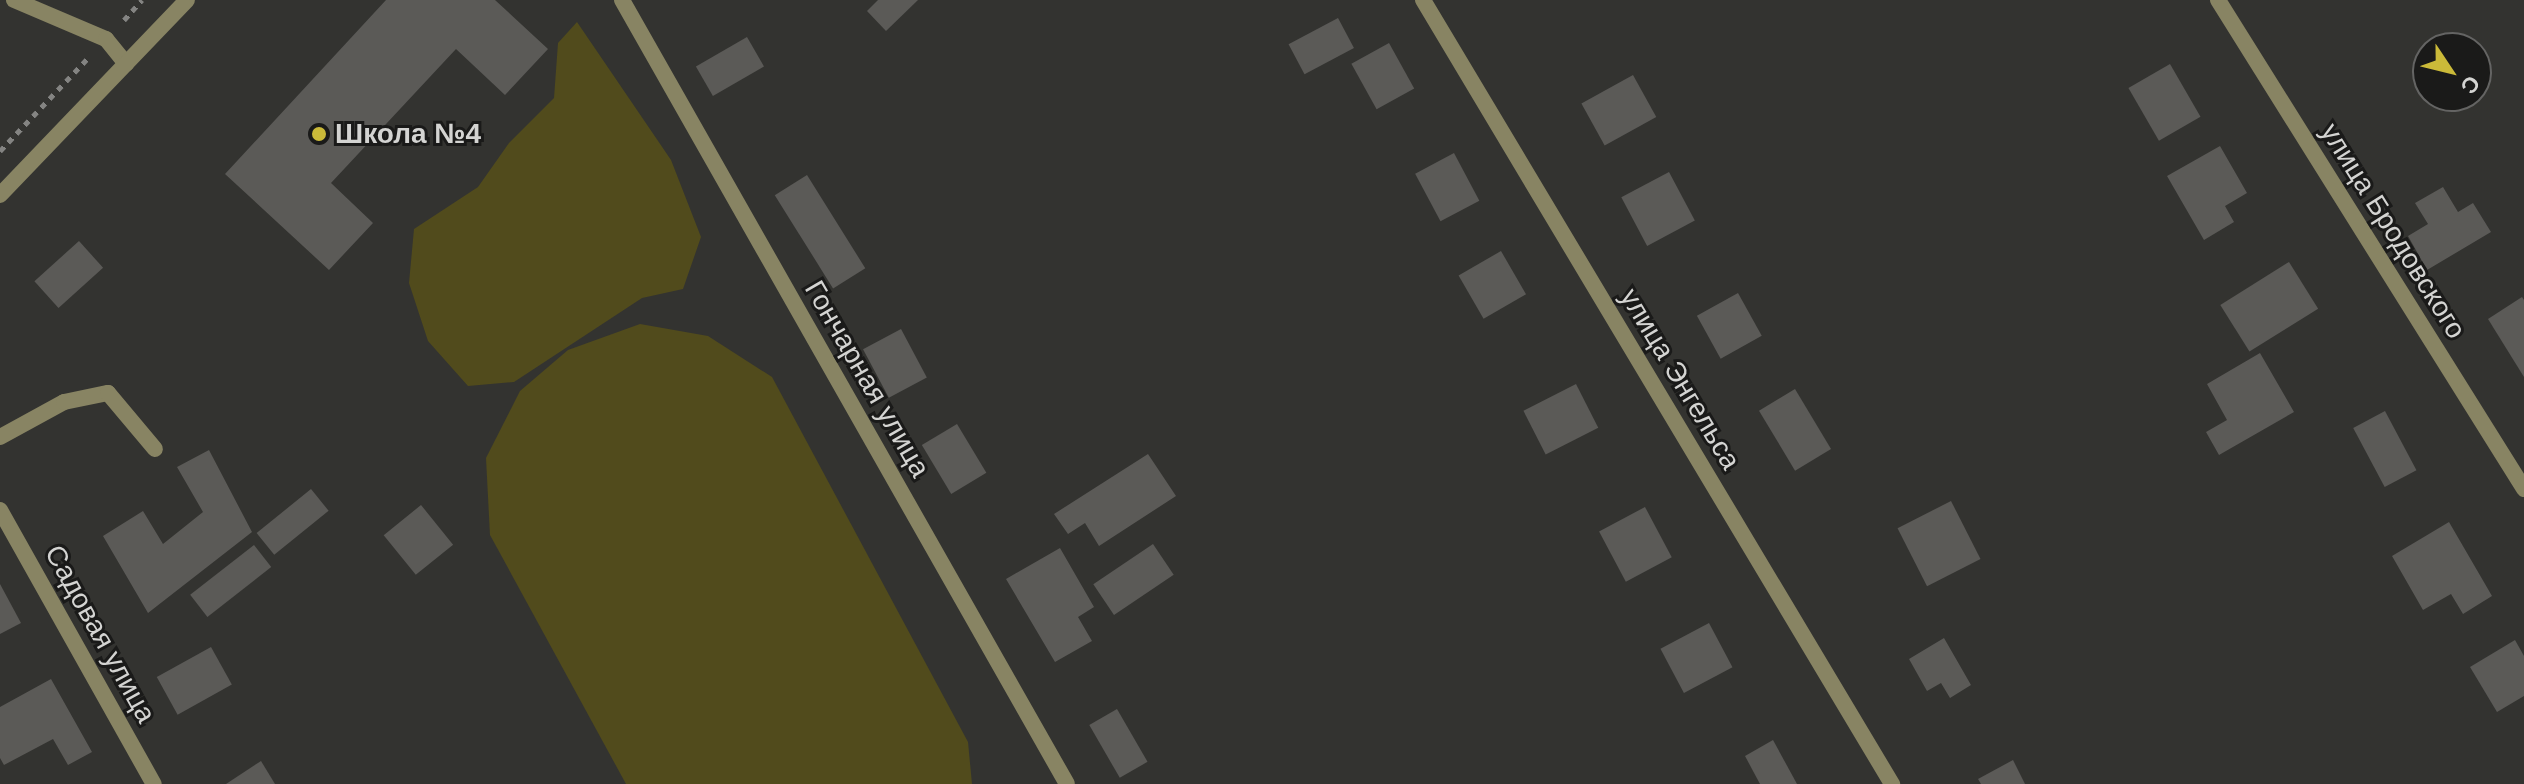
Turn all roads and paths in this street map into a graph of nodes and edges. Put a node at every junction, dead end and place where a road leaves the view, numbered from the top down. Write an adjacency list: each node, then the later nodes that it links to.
1 (14, 0): 7 (street)
2 (142, 0): 7 (path)
3 (187, 0): 8 (street)
4 (622, 0): 16 (street, Гончарная улица)
5 (1423, 0): 17 (street, улица Энгельса)
6 (2218, 0): 13 (street, улица Бродовского)
7 (106, 39): 8 (street); 9 (path)
8 (126, 64): 10 (street)
9 (0, 151)
10 (0, 195)
11 (0, 437): 12 (street)
12 (155, 449)
13 (2524, 489)
14 (0, 510): 15 (street, Садовая улица)
15 (154, 784)
16 (1067, 784)
17 (1892, 784)

